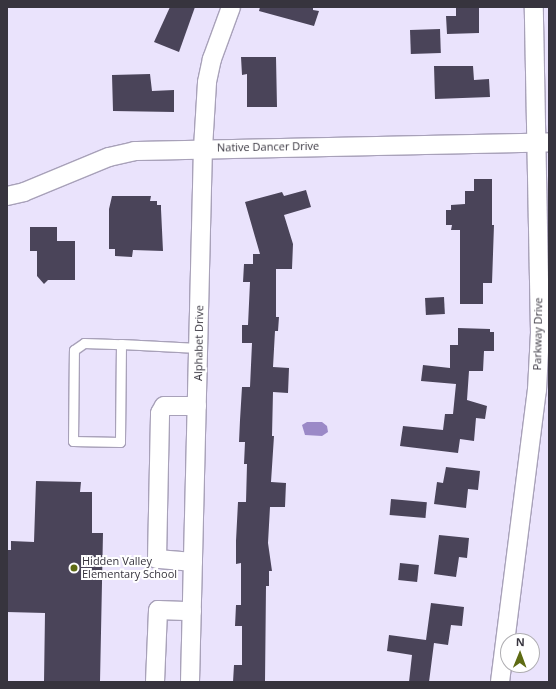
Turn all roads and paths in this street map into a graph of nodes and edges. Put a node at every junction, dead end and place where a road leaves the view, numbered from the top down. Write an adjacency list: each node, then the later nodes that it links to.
1 (231, 7): 4 (street, Alphabet Drive)
2 (534, 7): 3 (street, Parkway Drive)
3 (543, 142): 4 (street, Native Dancer Drive); 8 (street, Parkway Drive)
4 (203, 148): 5 (street, Native Dancer Drive); 7 (street, Alphabet Drive)
5 (7, 196)
6 (121, 344): 6 (lane); 7 (lane)
7 (198, 348): 9 (street, Alphabet Drive)
8 (543, 391): 14 (street, Parkway Drive)
9 (197, 406): 10 (street, Alphabet Drive); 10 (street)
10 (193, 562): 11 (street, Alphabet Drive)
11 (192, 611): 12 (street); 13 (street, Alphabet Drive)
12 (155, 682)
13 (190, 682)
14 (500, 682)

